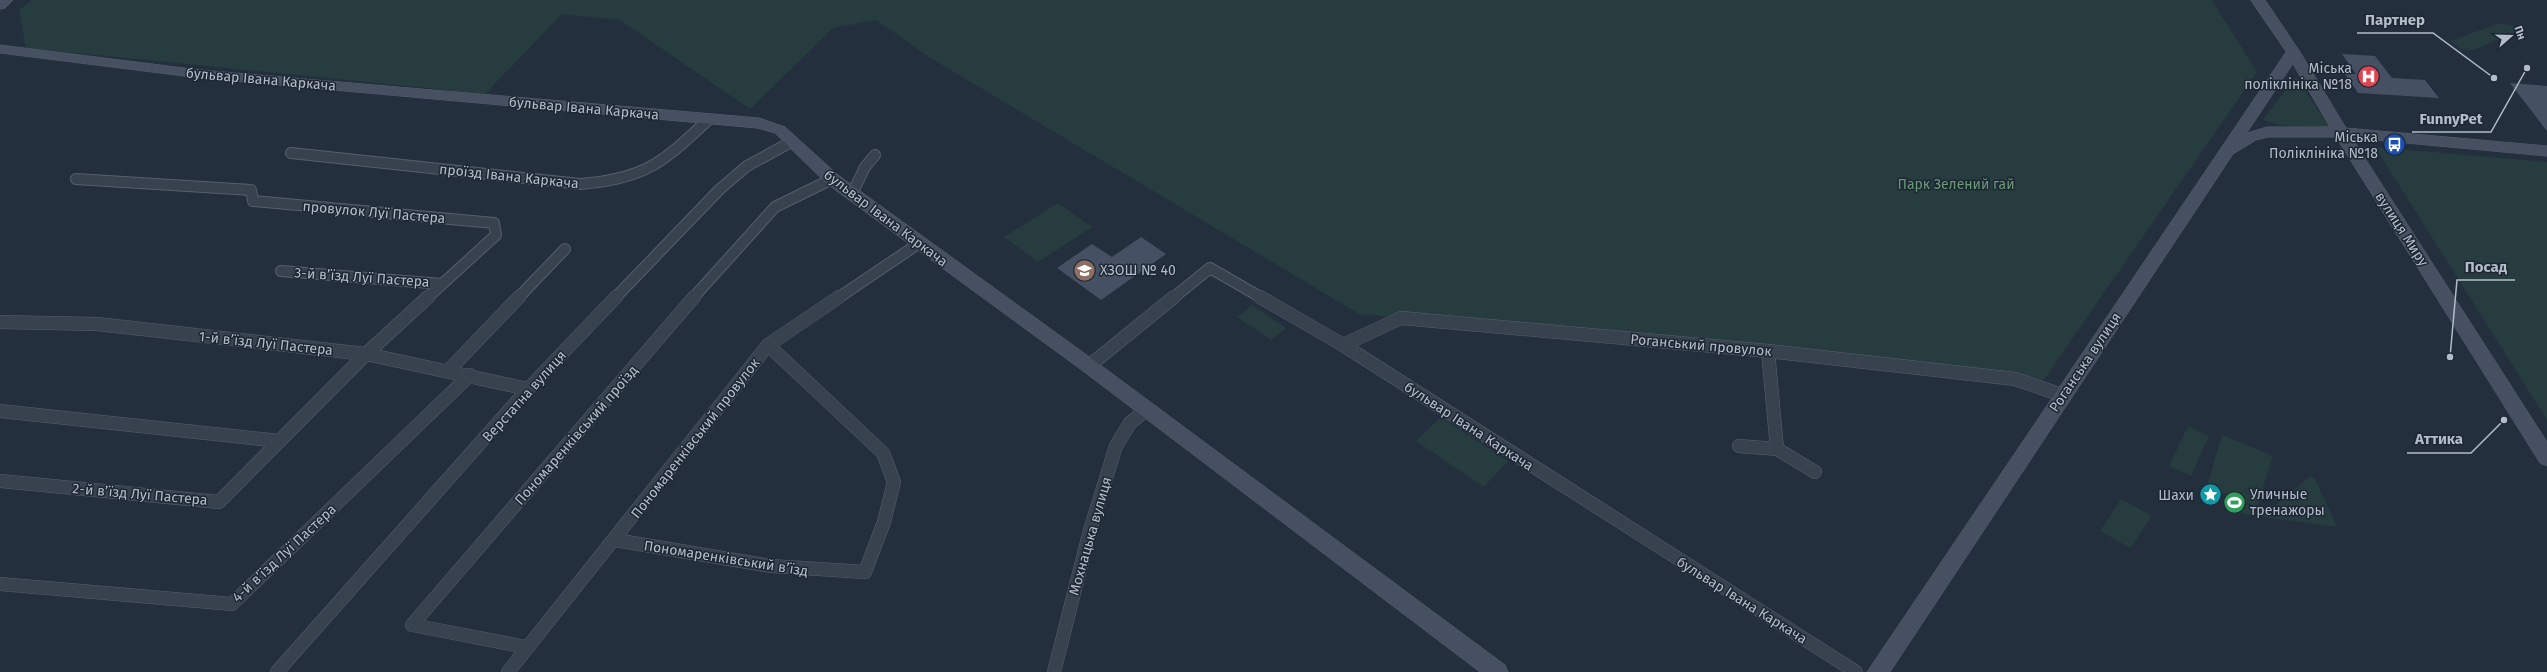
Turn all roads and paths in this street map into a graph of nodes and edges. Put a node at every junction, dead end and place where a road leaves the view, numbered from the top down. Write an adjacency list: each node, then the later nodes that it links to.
1 (6, 0): 3 (street)
2 (2258, 0): 5 (street, вулиця Миру)
3 (0, 5)
4 (0, 47): 6 (street, бульвар Івана Каркача)
5 (2293, 52): 7 (street, вулиця Миру); 11 (street, Роганська вулиця)
6 (708, 120): 8 (street, бульвар Івана Каркача); 10 (street, проїзд Івана Каркача)
7 (2341, 132): 9 (street); 11 (street); 35 (street, вулиця Миру)
8 (791, 142): 14 (street, бульвар Івана Каркача); 28 (street, Верстатна вулиця)
9 (2547, 151)
10 (291, 153)
11 (2228, 153): 29 (street, Роганська вулиця)
12 (875, 155): 15 (street)
13 (76, 179): 19 (street, провулок Луї Пастера)
14 (832, 179): 15 (street, бульвар Івана Каркача); 40 (street, Пономаренківський проїзд)
15 (852, 194): 16 (street, бульвар Івана Каркача)
16 (918, 244): 21 (street, Пономаренківський провулок); 25 (street, бульвар Івана Каркача)
17 (565, 249): 26 (street)
18 (281, 271): 19 (street, 3-й в’їзд Луї Пастера)
19 (442, 284): 24 (street, провулок Луї Пастера)
20 (0, 322): 24 (street, 1-й в’їзд Луї Пастера)
21 (768, 345): 38 (street, Пономаренківський провулок); 38 (street, Пономаренківський в’їзд)
22 (1342, 345): 23 (street, Роганський провулок); 25 (street, бульвар Івана Каркача); 45 (street, бульвар Івана Каркача)
23 (1768, 351): 29 (street, Роганський провулок); 34 (street)
24 (366, 354): 26 (street, 1-й в’їзд Луї Пастера); 32 (street, 2-й в’їзд Луї Пастера)
25 (1089, 366): 30 (street, бульвар Івана Каркача)
26 (448, 371): 27 (street, 1-й в’їзд Луї Пастера)
27 (470, 375): 28 (street, 1-й в’їзд Луї Пастера); 39 (street, 4-й в’їзд Луї Пастера)
28 (528, 389): 41 (street, Верстатна вулиця)
29 (2062, 395): 46 (street, Роганська вулиця)
30 (1146, 410): 43 (street, Мохнацька вулиця); 44 (street, бульвар Івана Каркача)
31 (0, 411): 32 (street)
32 (280, 441): 37 (street, 2-й в’їзд Луї Пастера)
33 (1739, 446): 34 (street)
34 (1777, 450): 36 (street)
35 (2547, 458)
36 (1815, 472)
37 (0, 481)
38 (615, 540): 40 (street, Пономаренківський провулок)
39 (0, 584)
40 (526, 647): 42 (street, Пономаренківський провулок)
41 (277, 672)
42 (508, 672)
43 (1054, 672)
44 (1497, 672)
45 (1856, 672)
46 (1878, 672)

